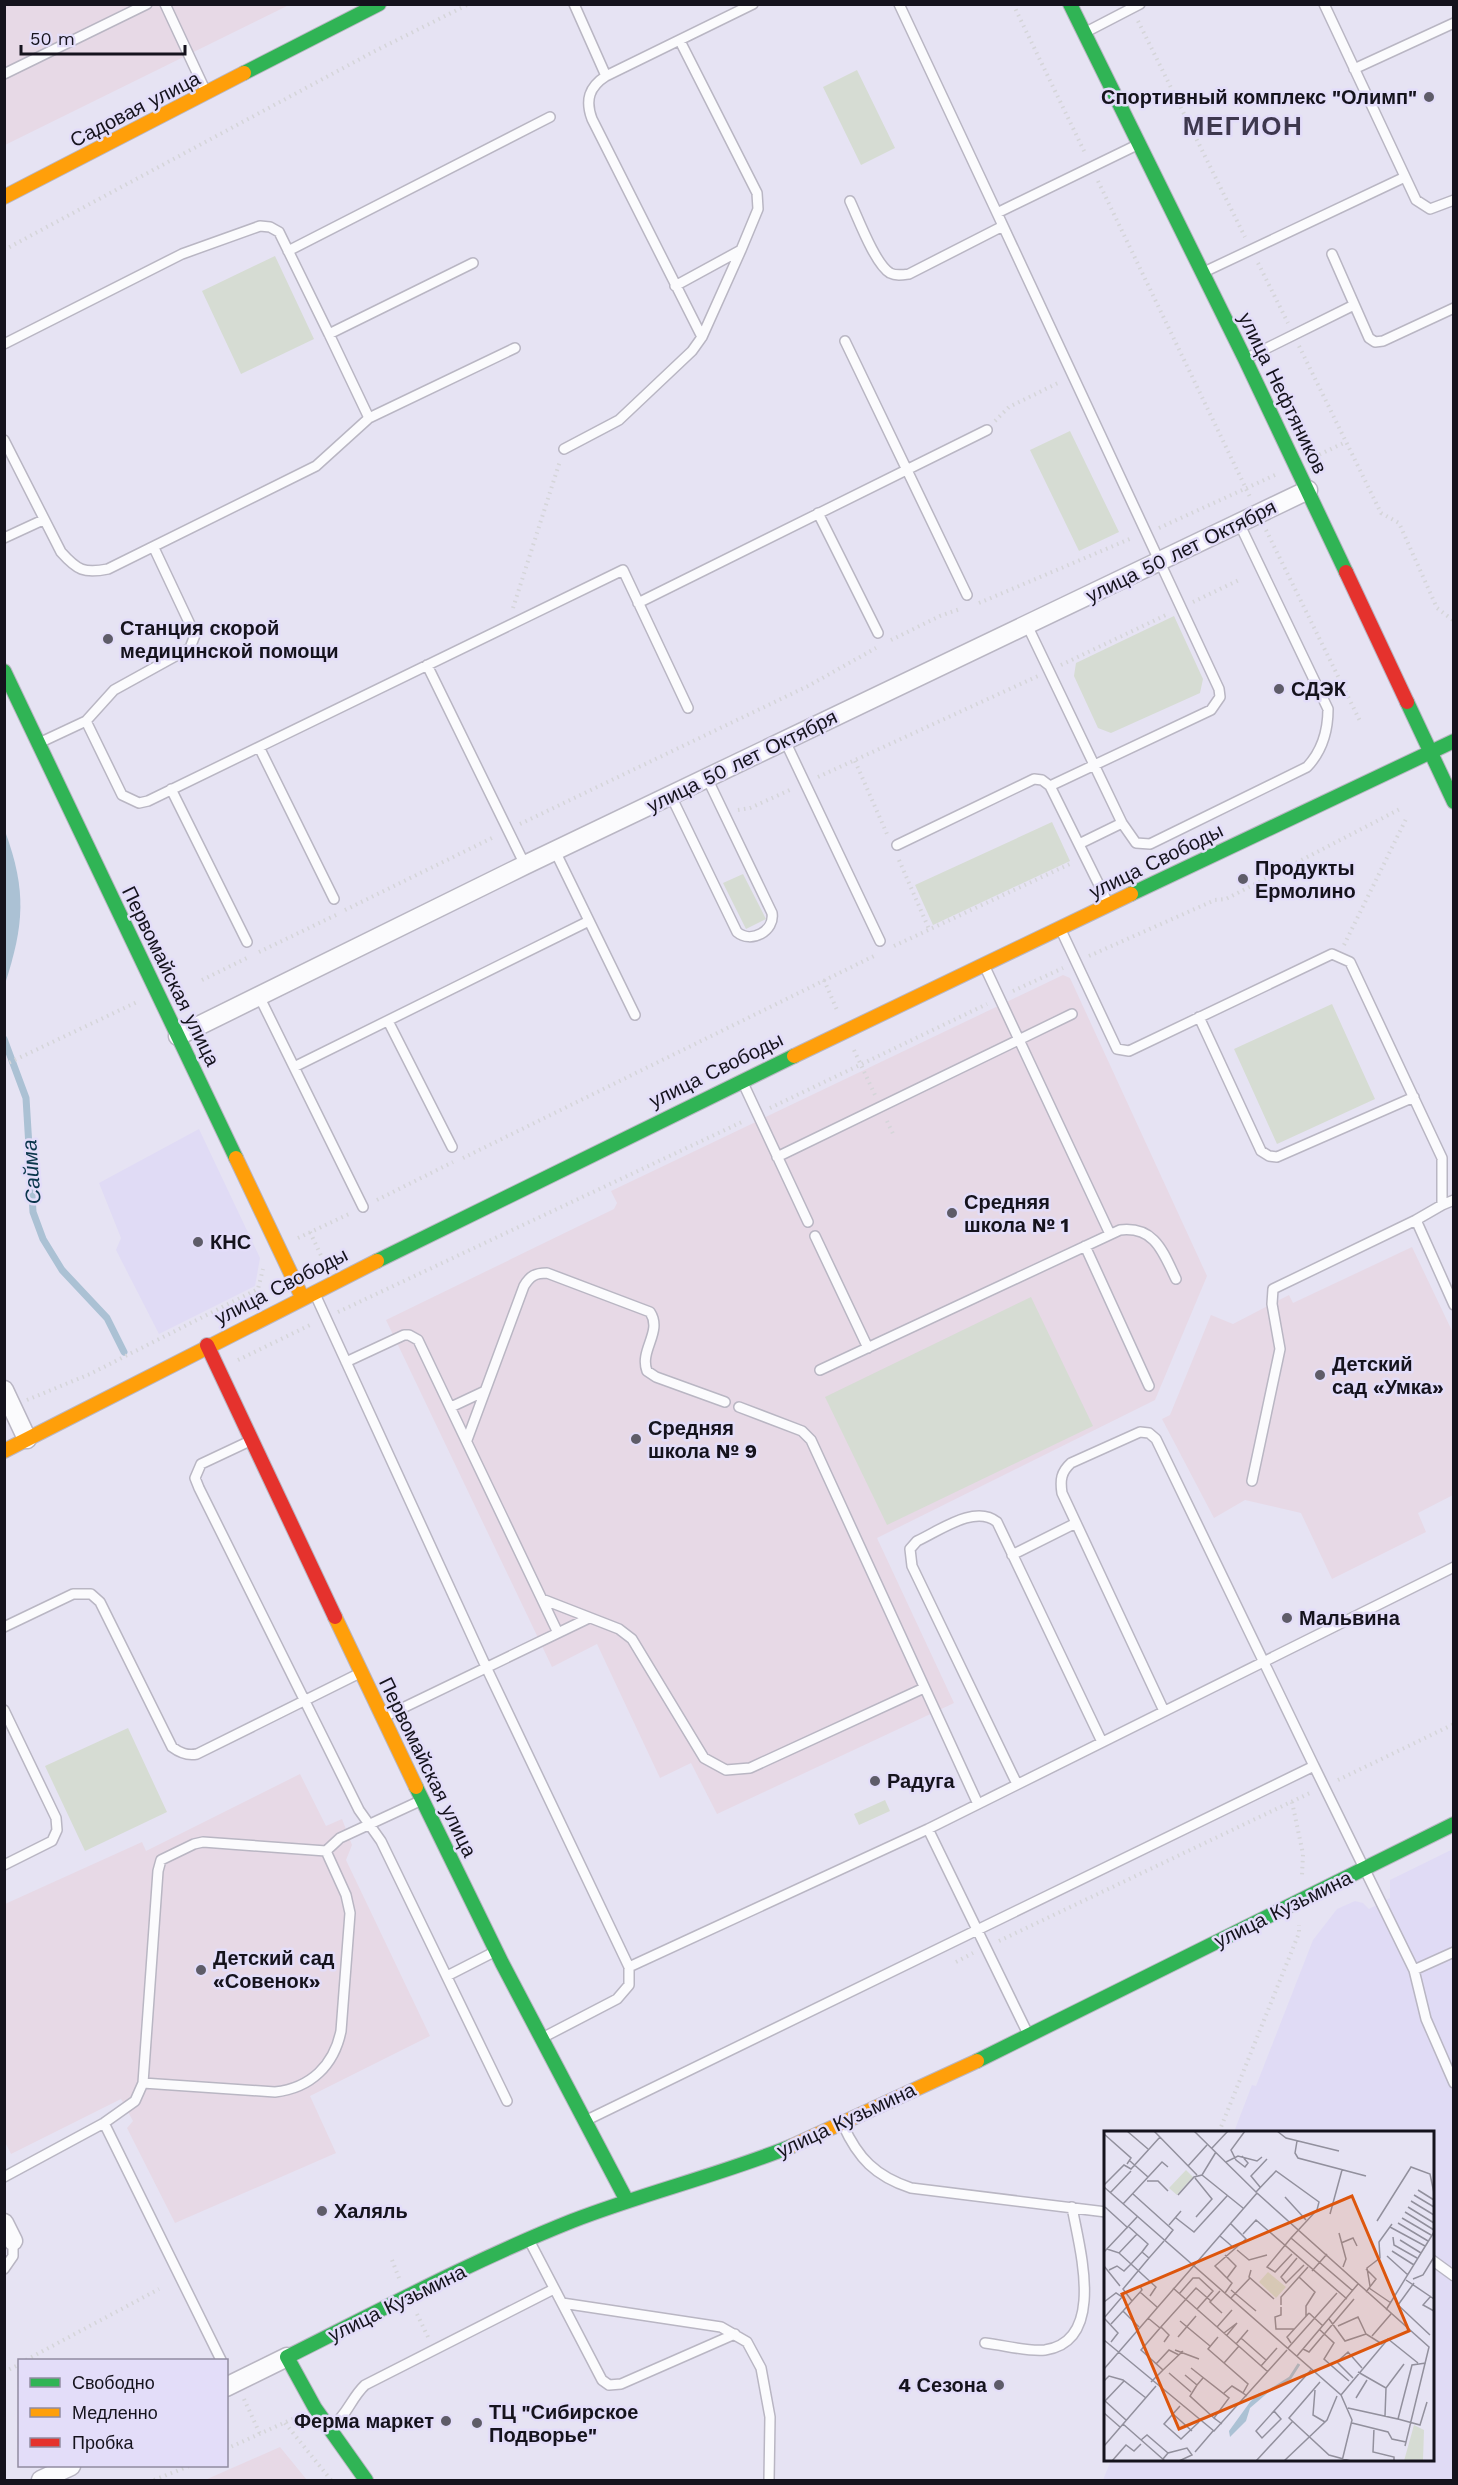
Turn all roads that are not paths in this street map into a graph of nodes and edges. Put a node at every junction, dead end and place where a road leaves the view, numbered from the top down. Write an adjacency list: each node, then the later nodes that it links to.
1 (147, 4): 14 (lane)
2 (165, 4): 16 (lane)
3 (379, 4): 16 (street, Садовая улица)
4 (574, 4): 15 (lane)
5 (753, 4): 12 (lane)
6 (899, 4): 23 (lane)
7 (1070, 4): 11 (street, улица Нефтяников)
8 (1324, 4): 13 (lane)
9 (1136, 6): 11 (lane)
10 (1454, 23): 13 (lane)
11 (1084, 32): 18 (street, улица Нефтяников)
12 (680, 41): 15 (lane); 25 (lane)
13 (1354, 69): 19 (lane)
14 (4, 74)
15 (606, 76): 30 (lane)
16 (207, 94): 20 (street, Садовая улица)
17 (550, 117): 26 (lane)
18 (1139, 144): 23 (lane); 29 (street, улица Нефтяников)
19 (1405, 177): 21 (lane); 29 (lane)
20 (4, 197)
21 (1454, 200)
22 (850, 201): 24 (lane)
23 (997, 213): 24 (lane)
24 (1003, 226): 50 (lane)
25 (741, 250): 30 (lane); 34 (lane)
26 (288, 251): 33 (lane); 36 (lane)
27 (1332, 254): 31 (lane)
28 (473, 262): 33 (lane)
29 (1203, 273): 38 (street, улица Нефтяников)
30 (675, 286): 34 (lane)
31 (1354, 305): 32 (lane); 38 (lane)
32 (1454, 308)
33 (329, 334): 39 (lane)
34 (702, 337): 42 (lane)
35 (845, 341): 43 (lane)
36 (4, 344)
37 (515, 348): 39 (lane)
38 (1245, 359): 44 (street, улица Нефтяников)
39 (369, 417): 49 (lane)
40 (987, 430): 43 (lane)
41 (4, 440): 46 (lane)
42 (564, 449)
43 (906, 469): 45 (lane); 51 (lane)
44 (1308, 490): 47 (street, улица 50 лет Октября); 63 (street, улица Нефтяников)
45 (818, 513): 52 (lane); 54 (lane)
46 (43, 519): 48 (lane); 49 (lane)
47 (1239, 523): 50 (street, улица 50 лет Октября); 70 (lane)
48 (4, 538)
49 (154, 548): 58 (lane)
50 (1161, 561): 53 (street, улица 50 лет Октября); 64 (lane)
51 (967, 595)
52 (638, 603): 55 (lane); 57 (lane)
53 (1027, 625): 59 (street, улица 50 лет Октября); 64 (lane)
54 (878, 633)
55 (427, 665): 62 (lane); 74 (lane)
56 (4, 671): 61 (street, Первомайская улица)
57 (688, 708)
58 (86, 721): 61 (lane); 67 (lane)
59 (785, 741): 65 (street, улица 50 лет Октября); 79 (lane)
60 (1454, 741): 63 (street, улица Свободы)
61 (39, 743): 87 (street, Первомайская улица)
62 (259, 747): 67 (lane); 75 (lane)
63 (1430, 752): 69 (street, улица Нефтяников); 76 (street, улица Свободы)
64 (1095, 764): 66 (lane); 70 (lane)
65 (707, 778): 68 (street, улица 50 лет Октября); 68 (lane)
66 (1050, 786): 71 (lane); 72 (lane)
67 (171, 789): 80 (lane)
68 (671, 796): 73 (street, улица 50 лет Октября)
69 (1454, 802)
70 (1122, 823): 71 (lane)
71 (1079, 844): 76 (lane)
72 (897, 845)
73 (555, 851): 74 (street, улица 50 лет Октября); 77 (lane)
74 (525, 865): 82 (street, улица 50 лет Октября)
75 (334, 899)
76 (1109, 906): 78 (street, улица Свободы)
77 (589, 921): 84 (lane); 86 (lane)
78 (1060, 928): 81 (street, улица Свободы); 85 (lane)
79 (880, 941)
80 (247, 942)
81 (984, 964): 88 (lane); 90 (street, улица Свободы)
82 (259, 996): 87 (street, улица 50 лет Октября); 89 (lane)
83 (1072, 1014): 88 (lane)
84 (635, 1015)
85 (1199, 1017): 91 (lane); 91 (lane)
86 (388, 1021): 89 (lane); 92 (lane)
87 (178, 1036): 103 (street, Первомайская улица)
88 (1019, 1040): 93 (lane); 99 (lane)
89 (294, 1067): 96 (lane)
90 (742, 1079): 93 (lane); 103 (street, улица Свободы)
91 (1414, 1097): 95 (lane)
92 (452, 1147)
93 (777, 1156): 98 (lane)
94 (1454, 1200): 95 (lane)
95 (1443, 1205): 97 (lane)
96 (363, 1207)
97 (1416, 1220): 104 (lane); 119 (lane)
98 (808, 1222)
99 (1110, 1234): 101 (lane); 102 (lane)
100 (815, 1236): 106 (lane)
101 (1085, 1246): 106 (lane); 109 (lane)
102 (1176, 1279)
103 (308, 1293): 105 (street, улица Свободы); 107 (lane)
104 (1454, 1305)
105 (207, 1345): 115 (street, улица Свободы); 116 (street, Первомайская улица)
106 (868, 1348): 108 (lane)
107 (346, 1362): 113 (lane); 128 (lane)
108 (820, 1370)
109 (1149, 1386)
110 (485, 1391): 112 (lane); 113 (lane); 117 (lane)
111 (8, 1398): 115 (street)
112 (725, 1402)
113 (451, 1407): 117 (lane)
114 (739, 1407): 130 (lane)
115 (27, 1439): 118 (street, улица Свободы)
116 (252, 1440): 129 (street, Первомайская улица); 131 (lane)
117 (467, 1440): 123 (lane)
118 (4, 1451)
119 (1252, 1481)
120 (1076, 1523): 121 (lane); 127 (lane); 133 (lane)
121 (1012, 1555): 135 (lane); 137 (lane)
122 (1454, 1567): 127 (lane)
123 (542, 1599): 124 (lane); 126 (lane)
124 (589, 1618): 126 (lane); 130 (lane)
125 (4, 1627): 131 (lane)
126 (558, 1633): 128 (lane)
127 (1263, 1662): 133 (lane); 136 (lane)
128 (486, 1669): 134 (lane); 149 (lane)
129 (360, 1672): 131 (lane); 134 (street, Первомайская улица)
130 (924, 1688): 139 (lane)
131 (304, 1700): 140 (lane)
132 (4, 1710): 144 (lane)
133 (1164, 1711): 135 (lane)
134 (382, 1718): 138 (street, Первомайская улица)
135 (1102, 1742): 137 (lane)
136 (1314, 1766): 145 (lane); 146 (lane)
137 (1017, 1784): 139 (lane)
138 (422, 1800): 140 (lane); 147 (street, Первомайская улица)
139 (978, 1804): 142 (lane)
140 (368, 1824): 143 (lane); 151 (lane)
141 (1454, 1824): 145 (street, улица Кузьмина)
142 (928, 1829): 146 (lane); 149 (lane)
143 (326, 1851): 154 (lane); 154 (lane)
144 (4, 1865)
145 (1363, 1869): 150 (lane); 152 (street, улица Кузьмина)
146 (978, 1930): 152 (lane); 157 (lane)
147 (496, 1951): 151 (lane); 153 (street, Первомайская улица)
148 (1454, 1952): 150 (lane)
149 (629, 1967): 153 (lane)
150 (1414, 1970): 155 (lane)
151 (447, 1976): 156 (lane)
152 (1028, 2034): 159 (street, улица Кузьмина)
153 (540, 2039): 157 (street, Первомайская улица)
154 (143, 2083): 158 (lane)
155 (1454, 2083)
156 (507, 2101)
157 (587, 2121): 161 (street, Первомайская улица)
158 (104, 2123): 160 (lane); 175 (lane)
159 (842, 2123): 161 (street, улица Кузьмина); 162 (lane)
160 (4, 2177)
161 (627, 2201): 165 (street, улица Кузьмина)
162 (1072, 2207): 163 (lane); 173 (lane)
163 (1104, 2212)
164 (4, 2223): 166 (street)
165 (529, 2240): 170 (lane); 174 (street, улица Кузьмина)
166 (13, 2241): 168 (lane)
167 (1434, 2261): 169 (lane)
168 (4, 2269)
169 (1454, 2276)
170 (554, 2289): 171 (lane); 177 (lane)
171 (562, 2303): 172 (lane); 172 (lane)
172 (735, 2334): 181 (lane)
173 (985, 2343)
174 (287, 2357): 176 (street, улица Кузьмина); 177 (street)
175 (220, 2359)
176 (228, 2381)
177 (329, 2428): 180 (street)
178 (69, 2467): 179 (street)
179 (42, 2481)
180 (366, 2481)
181 (770, 2481)

